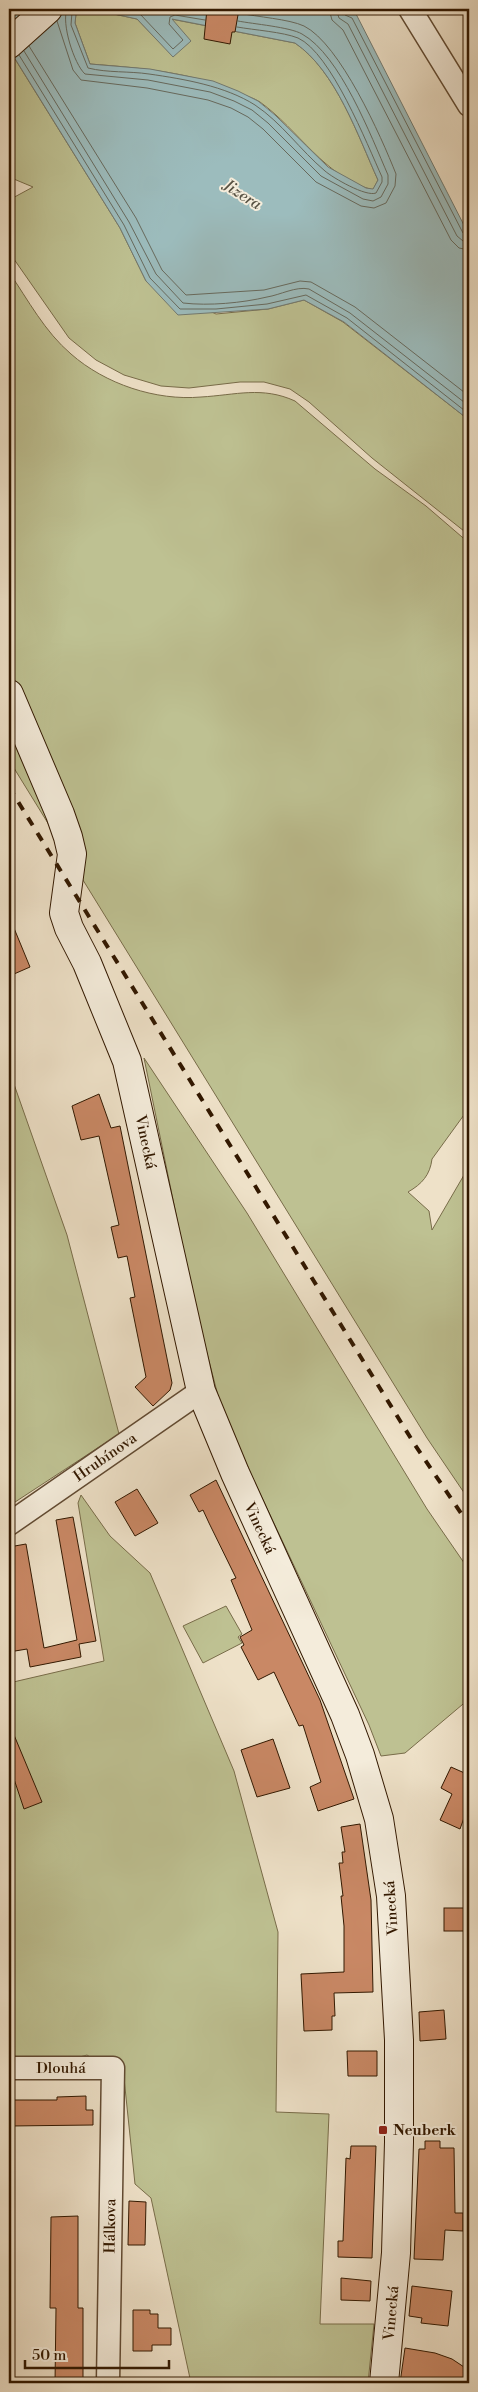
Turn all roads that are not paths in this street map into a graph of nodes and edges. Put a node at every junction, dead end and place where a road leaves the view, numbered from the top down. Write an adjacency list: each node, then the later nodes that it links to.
1 (48, 9): 3 (street)
2 (410, 9): 4 (street)
3 (9, 44)
4 (469, 105)
5 (9, 694): 6 (street, Vinecká)
6 (201, 1391): 7 (street, Hrubínova); 11 (street, Vinecká)
7 (9, 1524)
8 (9, 2068): 9 (street, Dlouhá)
9 (113, 2068): 10 (street, Hálkova)
10 (108, 2383)
11 (384, 2383)

